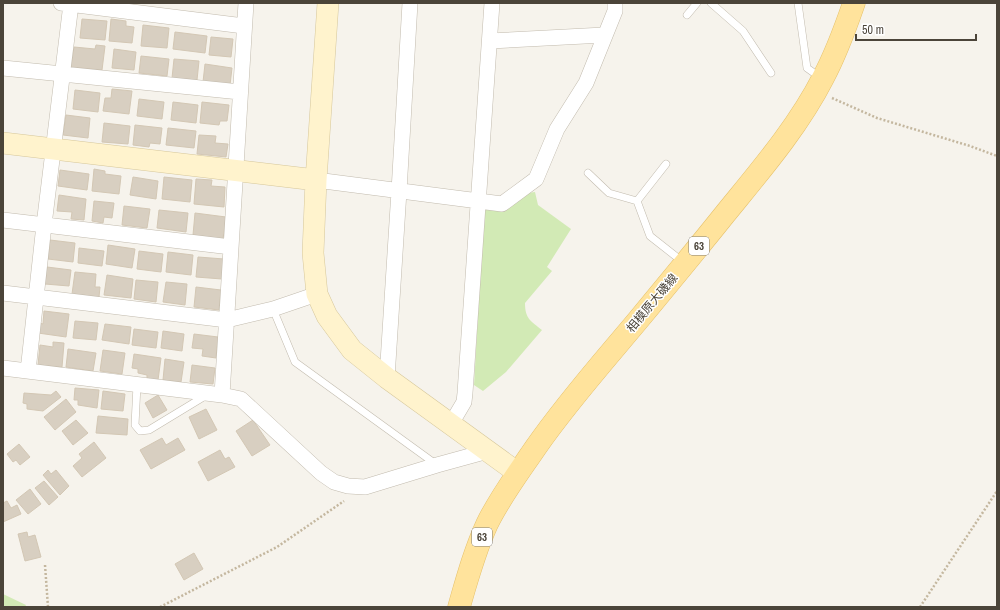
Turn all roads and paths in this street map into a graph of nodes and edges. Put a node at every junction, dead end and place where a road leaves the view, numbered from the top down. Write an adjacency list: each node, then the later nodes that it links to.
1 (246, 3): 12 (street)
2 (328, 3): 26 (street)
3 (410, 3): 27 (street)
4 (492, 3): 14 (street)
5 (615, 3): 13 (street)
6 (697, 3): 11 (lane)
7 (711, 3): 16 (lane)
8 (798, 3): 18 (lane)
9 (854, 3): 18 (main road, 相模原大磯線 / 63)
10 (66, 4): 12 (street); 17 (street)
11 (687, 15)
12 (244, 26): 19 (street)
13 (604, 35): 14 (street); 28 (street)
14 (490, 41): 28 (street)
15 (3, 68): 17 (street)
16 (770, 73)
17 (63, 74): 19 (street); 21 (street)
18 (819, 85): 22 (path); 33 (main road, 相模原大磯線 / 63)
19 (240, 92): 24 (street)
20 (3, 143): 21 (street)
21 (54, 149): 24 (street); 31 (street)
22 (997, 156)
23 (666, 164): 29 (lane)
24 (236, 171): 26 (street); 32 (street)
25 (588, 173): 29 (lane)
26 (316, 180): 27 (street); 35 (street)
27 (399, 191): 28 (street); 41 (street)
28 (478, 200): 44 (street)
29 (637, 201): 33 (lane)
30 (3, 220): 31 (street)
31 (44, 225): 32 (street); 36 (street)
32 (231, 247): 38 (street)
33 (684, 264): 47 (main road, 相模原大磯線 / 63)
34 (3, 293): 36 (street)
35 (317, 294): 37 (street); 41 (street)
36 (36, 296): 38 (street); 40 (street)
37 (273, 308): 38 (street); 46 (lane)
38 (227, 320): 43 (street)
39 (3, 368): 40 (street)
40 (28, 371): 42 (street)
41 (387, 378): 44 (street)
42 (137, 385): 43 (street); 43 (lane)
43 (216, 394): 48 (street)
44 (451, 424): 45 (street)
45 (488, 451): 46 (street); 47 (street)
46 (438, 465): 48 (street)
47 (518, 473): 53 (main road, 相模原大磯線 / 63)
48 (365, 487): 52 (path)
49 (997, 491): 54 (path)
50 (45, 565): 51 (path)
51 (48, 607)
52 (160, 607)
53 (459, 607)
54 (920, 607)

